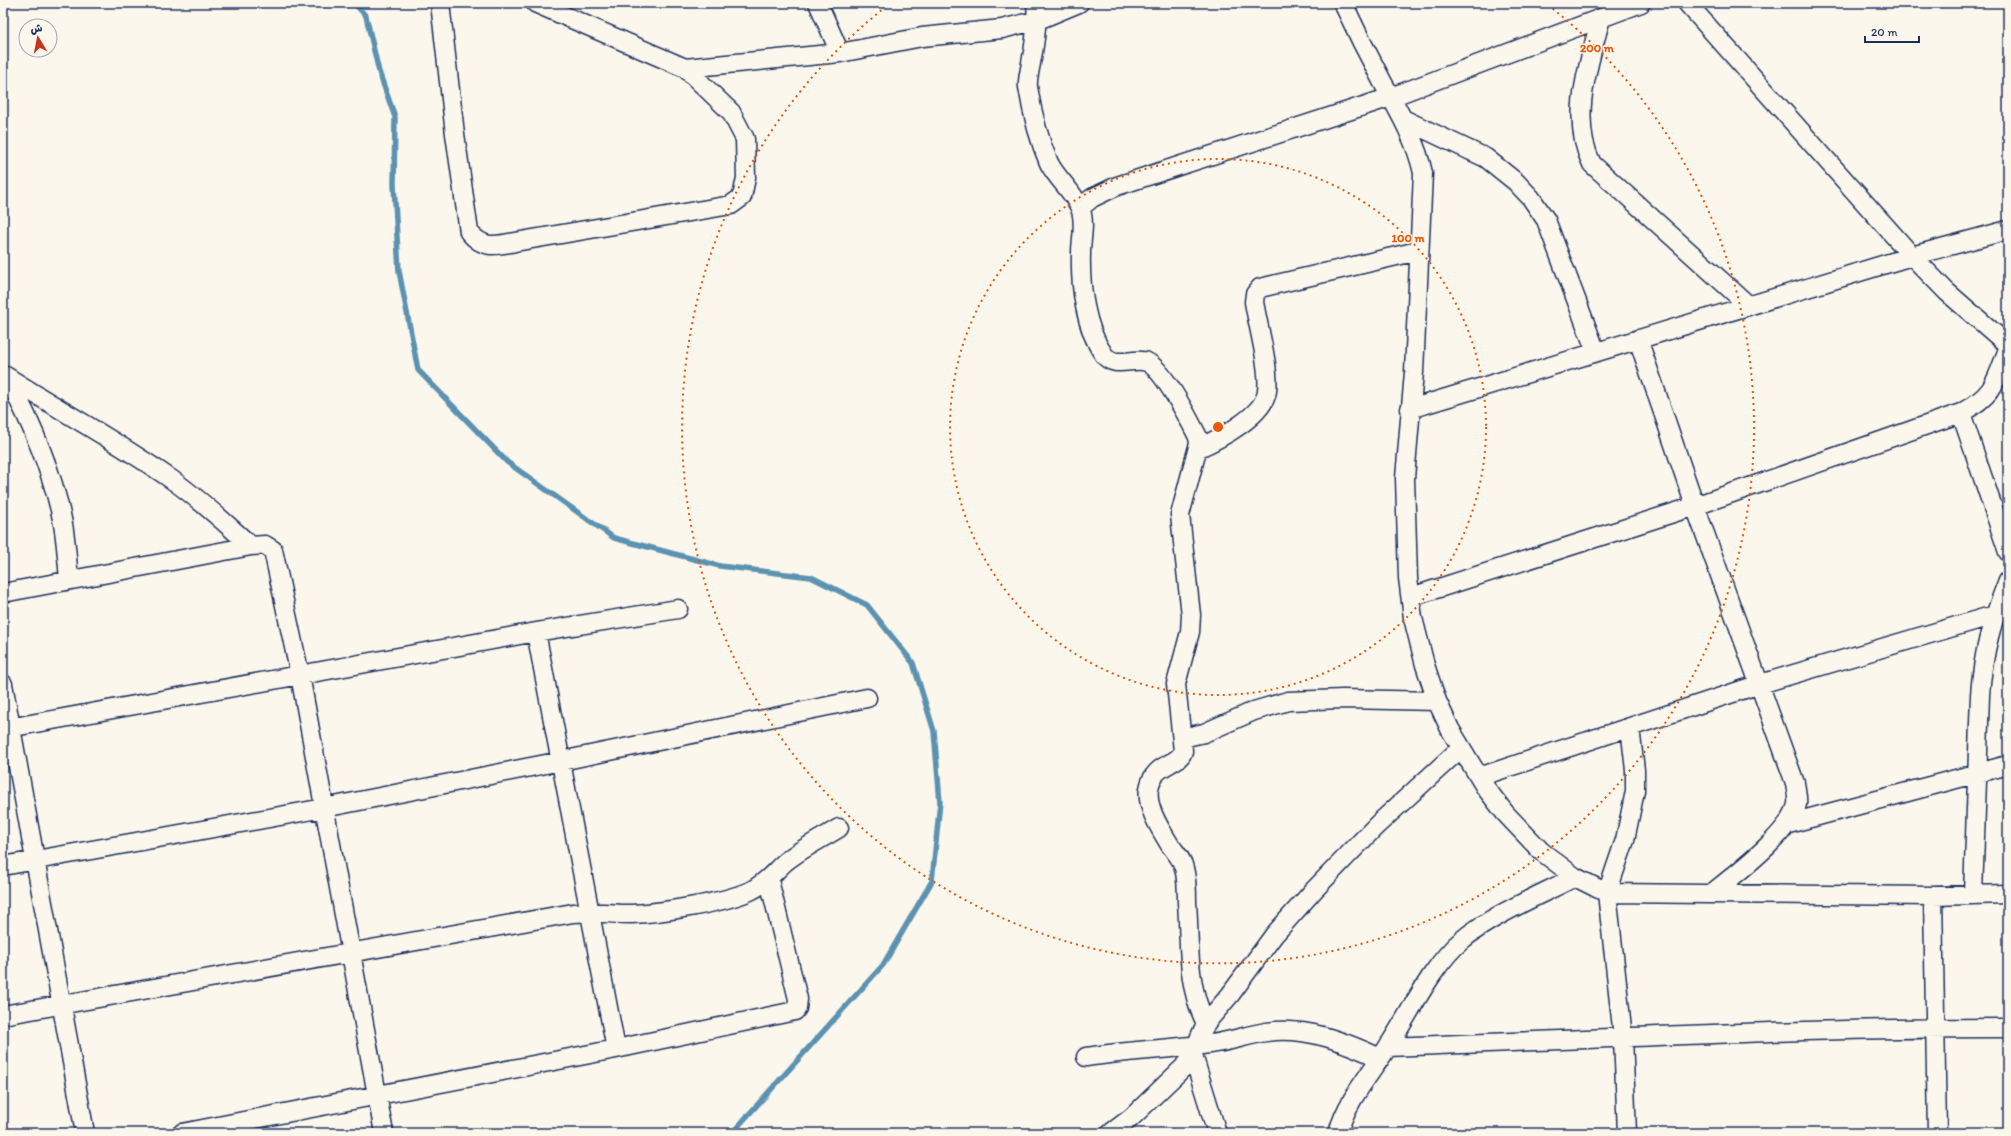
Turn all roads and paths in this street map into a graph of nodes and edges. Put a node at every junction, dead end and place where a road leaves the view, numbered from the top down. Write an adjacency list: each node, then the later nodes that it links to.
1 (440, 3): 11 (street)
2 (535, 3): 11 (street)
3 (818, 3): 10 (street)
4 (1079, 3): 8 (street)
5 (1343, 3): 12 (street)
6 (1641, 3): 9 (street)
7 (1687, 3): 17 (street)
8 (1037, 12): 10 (street); 14 (street)
9 (1601, 18): 12 (street); 18 (street)
10 (840, 53): 11 (street)
11 (685, 68)
12 (1391, 97): 13 (street); 14 (street)
13 (1403, 119): 16 (street); 22 (street)
14 (1080, 208): 26 (street)
15 (2008, 230): 17 (street)
16 (1418, 251): 24 (street); 26 (street)
17 (1912, 256): 18 (street); 20 (street)
18 (1748, 305): 19 (street)
19 (1638, 339): 22 (street); 27 (street)
20 (2008, 345)
21 (2008, 349): 25 (street)
22 (1596, 352): 24 (street)
23 (4, 373): 28 (street); 30 (street)
24 (1410, 409): 33 (street)
25 (1961, 413): 27 (street); 29 (street)
26 (1199, 448): 44 (street)
27 (1695, 506): 33 (street); 39 (street)
28 (251, 546): 30 (street); 37 (street)
29 (2008, 552)
30 (69, 579): 32 (street)
31 (2008, 580): 35 (street)
32 (3, 593)
33 (1411, 597): 41 (street)
34 (678, 609): 36 (street)
35 (1994, 615): 39 (street); 48 (street)
36 (536, 632): 37 (street); 46 (street)
37 (300, 675): 43 (street); 50 (street)
38 (3, 684): 43 (street)
39 (1760, 684): 42 (street); 51 (street)
40 (867, 698): 46 (street)
41 (1437, 701): 44 (street); 45 (street)
42 (1630, 727): 49 (street); 57 (street)
43 (7, 728): 53 (street)
44 (1182, 738): 66 (street)
45 (1462, 748): 49 (street); 66 (street)
46 (560, 762): 50 (street); 62 (street)
47 (2008, 765): 48 (street)
48 (1977, 774): 51 (street); 59 (street)
49 (1479, 777): 55 (street)
50 (324, 808): 53 (street); 63 (street)
51 (1788, 824): 58 (street)
52 (839, 828): 56 (street)
53 (34, 860): 54 (street); 64 (street)
54 (3, 866)
55 (1575, 877): 57 (street); 72 (street)
56 (769, 880): 62 (street); 70 (street)
57 (1607, 893): 58 (street); 69 (street)
58 (1711, 894): 61 (street)
59 (1974, 894): 60 (street); 61 (street)
60 (2008, 894)
61 (1933, 896): 67 (street)
62 (589, 912): 63 (street); 70 (street)
63 (351, 952): 64 (street); 74 (street)
64 (62, 1004): 65 (street); 75 (street)
65 (3, 1015)
66 (1206, 1023): 71 (street)
67 (1935, 1028): 68 (street); 69 (street); 82 (street)
68 (2008, 1028)
69 (1624, 1037): 72 (street); 81 (street)
70 (616, 1049): 74 (street)
71 (1195, 1050): 72 (street); 73 (street); 78 (street); 79 (street)
72 (1384, 1053): 80 (street)
73 (1086, 1057)
74 (377, 1095): 76 (street); 77 (street)
75 (85, 1133)
76 (182, 1133)
77 (384, 1133)
78 (1111, 1133)
79 (1217, 1133)
80 (1338, 1133)
81 (1627, 1133)
82 (1937, 1133)

